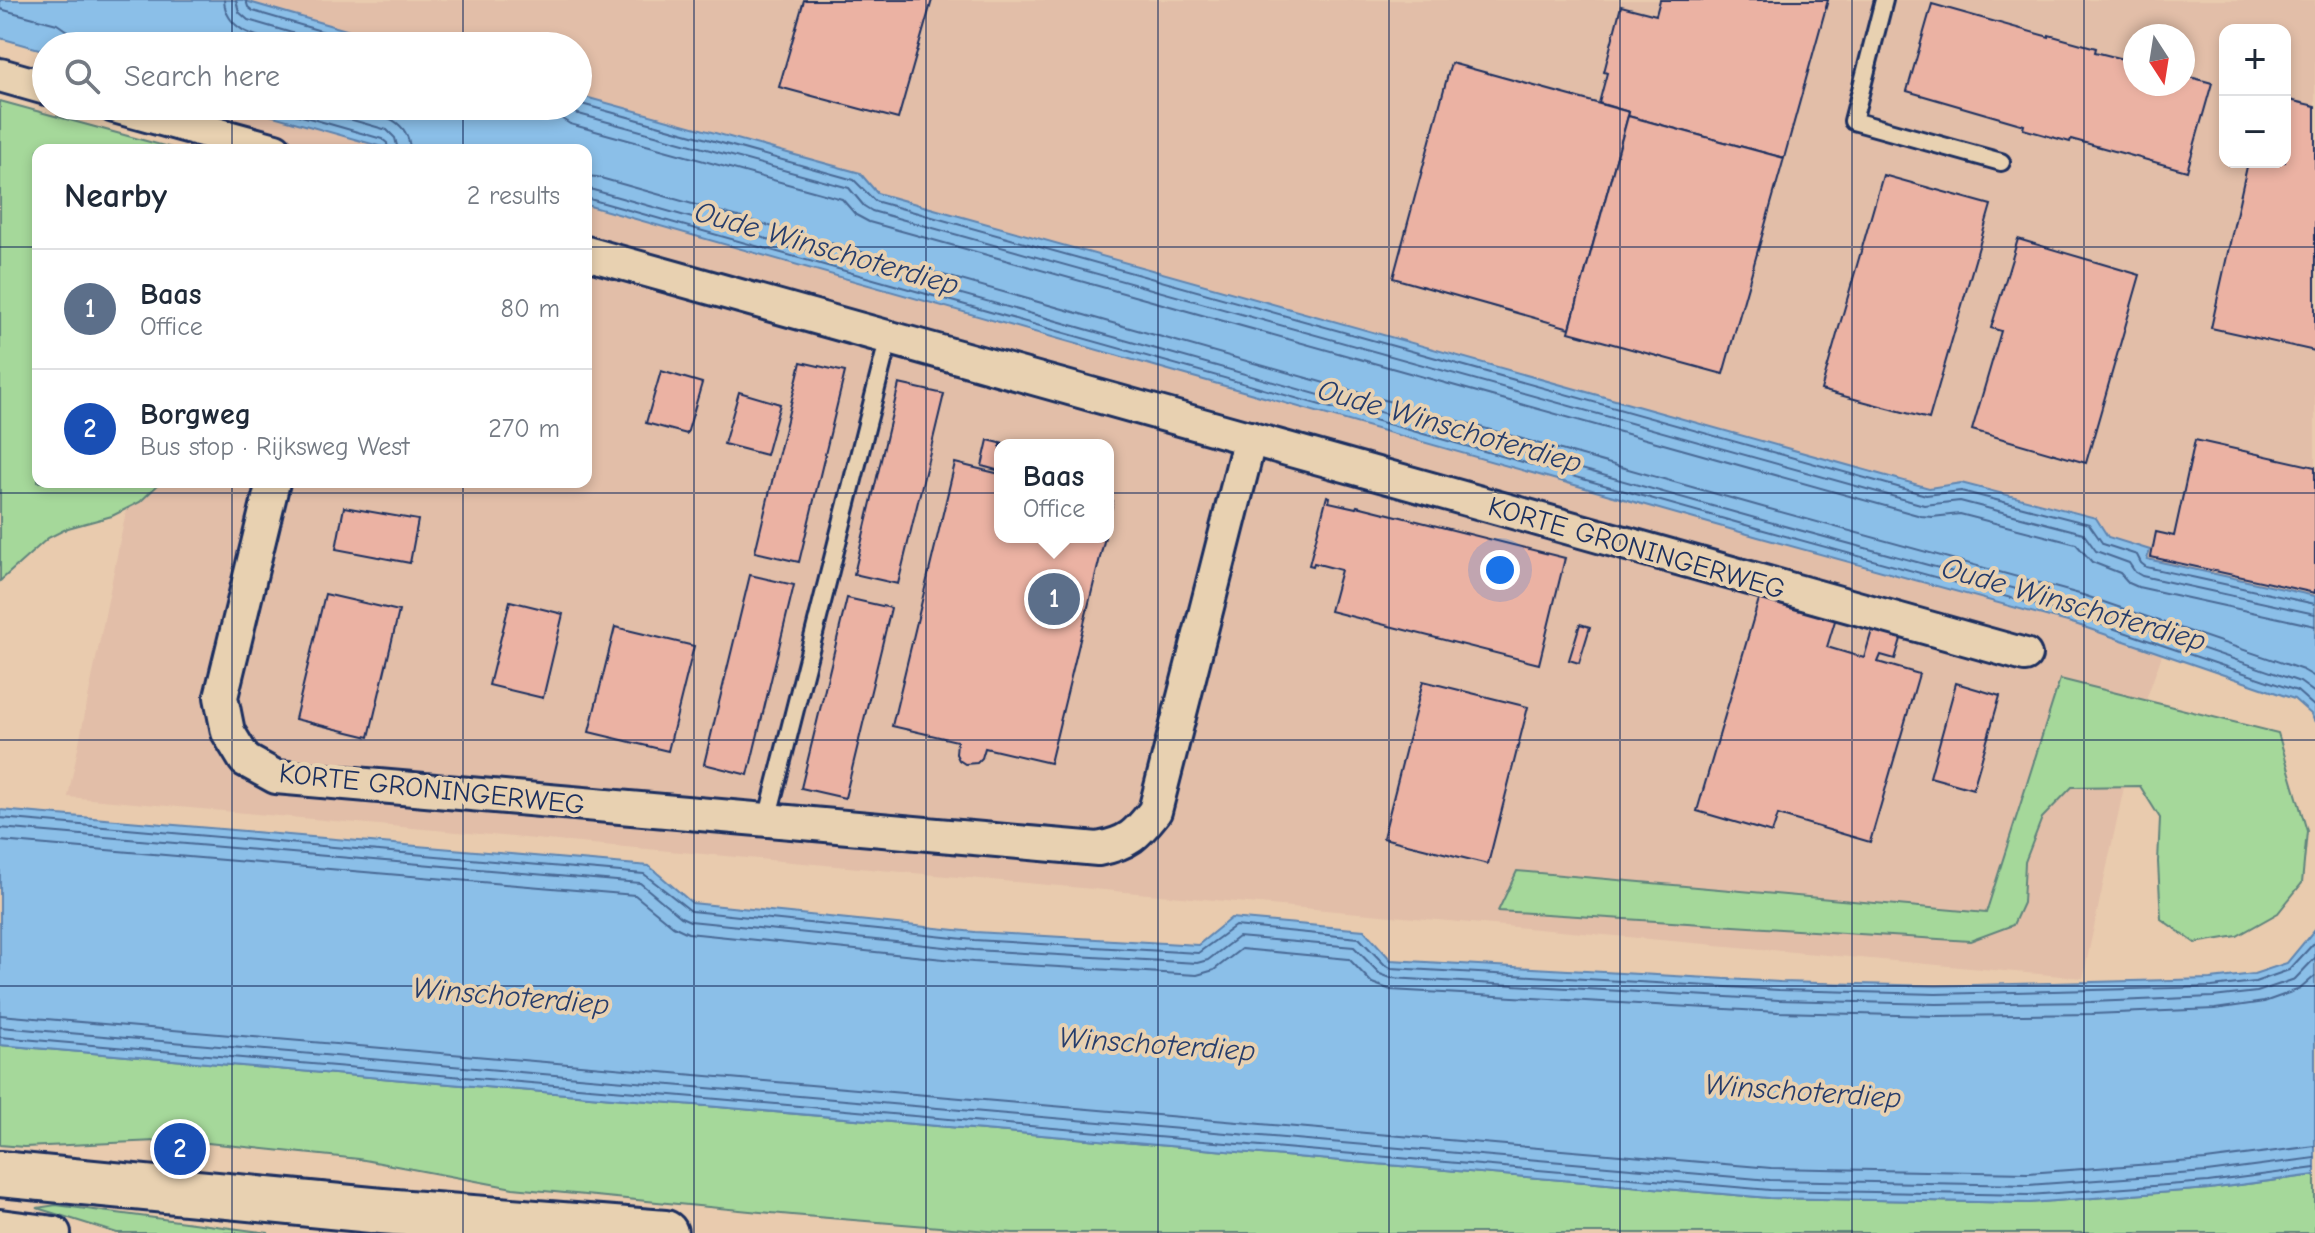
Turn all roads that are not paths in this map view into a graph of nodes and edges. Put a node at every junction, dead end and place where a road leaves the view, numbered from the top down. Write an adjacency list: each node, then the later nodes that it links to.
1 (1884, 0): 6 (lane)
2 (0, 75): 3 (street)
3 (32, 84)
4 (165, 120): 5 (street)
5 (253, 144)
6 (2001, 162)
7 (592, 255): 8 (street, KORTE GRONINGERWEG)
8 (889, 337): 9 (street, KORTE GRONINGERWEG); 12 (lane)
9 (1250, 438): 11 (street, KORTE GRONINGERWEG); 12 (street, KORTE GRONINGERWEG)
10 (272, 488): 12 (street, KORTE GRONINGERWEG)
11 (2025, 655)
12 (767, 820)
13 (0, 1174): 14 (main road)
14 (380, 1222): 17 (main road)
15 (0, 1226): 16 (street)
16 (54, 1233)
17 (665, 1233)

